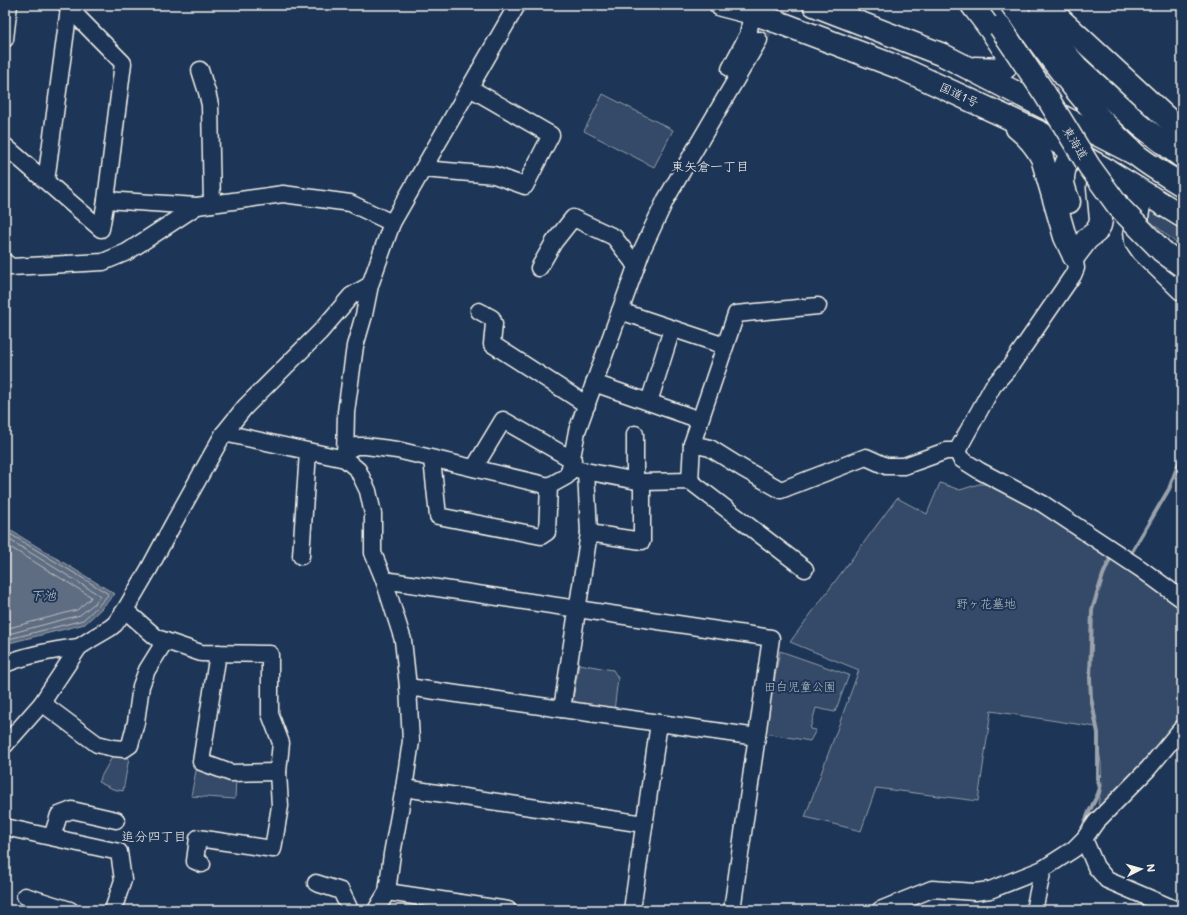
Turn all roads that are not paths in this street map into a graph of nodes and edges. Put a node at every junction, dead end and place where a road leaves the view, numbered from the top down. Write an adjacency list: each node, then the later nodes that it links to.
1 (9, 5): 12 (street)
2 (517, 5): 16 (street)
3 (721, 5): 10 (highway, 国道1号)
4 (814, 5): 14 (highway)
5 (972, 5): 14 (highway)
6 (985, 5): 37 (highway, 東海道, bridge)
7 (1012, 5): 21 (highway)
8 (1044, 5): 18 (highway); 22 (highway)
9 (67, 6): 26 (street); 29 (street)
10 (752, 13): 11 (highway, 国道1号); 20 (street)
11 (778, 22): 17 (highway, 国道1号); 20 (street)
12 (5, 39)
13 (759, 40): 20 (street)
14 (966, 67): 21 (highway)
15 (200, 70): 30 (street)
16 (470, 88): 24 (street); 24 (street)
17 (997, 112): 25 (highway, 国道1号); 34 (highway)
18 (1182, 132)
19 (5, 146): 26 (street)
20 (695, 148): 36 (street)
21 (1135, 154): 27 (highway)
22 (1182, 157)
23 (1066, 162): 34 (highway)
24 (423, 169): 33 (street)
25 (1107, 170): 28 (highway, 国道1号); 34 (highway)
26 (46, 181): 29 (street)
27 (1182, 185)
28 (1136, 188): 32 (highway, 国道1号); 40 (highway)
29 (106, 200): 31 (street)
30 (212, 204): 31 (street); 33 (street)
31 (196, 206): 35 (street)
32 (1182, 216)
33 (392, 223): 39 (street)
34 (1074, 256): 53 (street)
35 (5, 262)
36 (636, 266): 38 (street); 43 (street)
37 (1182, 266)
38 (539, 268)
39 (370, 285): 50 (street); 55 (street)
40 (1182, 289)
41 (818, 306): 45 (street)
42 (479, 311): 48 (street)
43 (620, 312): 44 (street); 46 (street)
44 (672, 328): 45 (street); 47 (street)
45 (725, 346): 49 (street)
46 (594, 384): 47 (street); 48 (street)
47 (649, 402): 49 (street)
48 (586, 406): 57 (street)
49 (700, 420): 52 (street)
50 (224, 434): 54 (street); 68 (street)
51 (635, 434): 59 (street)
52 (692, 444): 53 (street); 60 (street)
53 (957, 450): 66 (street)
54 (308, 452): 55 (street); 63 (street)
55 (345, 455): 56 (street); 65 (street)
56 (432, 459): 58 (street); 61 (street)
57 (576, 466): 58 (street); 59 (street); 61 (street); 62 (street)
58 (474, 468): 61 (street)
59 (638, 481): 60 (street); 62 (street)
60 (690, 482): 64 (street)
61 (549, 486)
62 (589, 533): 67 (street)
63 (301, 556)
64 (805, 569)
65 (384, 580): 67 (street); 73 (street)
66 (1182, 599)
67 (578, 609): 75 (street); 78 (street)
68 (125, 610): 69 (street); 70 (street)
69 (165, 641): 71 (street); 74 (street)
70 (80, 647): 72 (street); 74 (street)
71 (218, 653): 80 (street); 80 (street)
72 (5, 664)
73 (408, 687): 75 (street); 81 (street)
74 (42, 704): 79 (street)
75 (562, 709): 76 (street)
76 (659, 723): 78 (street); 83 (street)
77 (1182, 728): 86 (street)
78 (757, 737): 98 (street)
79 (5, 745)
80 (278, 772): 87 (street)
81 (404, 788): 83 (street); 90 (street)
82 (116, 820): 85 (street)
83 (644, 824): 97 (street)
84 (5, 828): 85 (street)
85 (52, 837): 93 (street)
86 (1084, 839): 88 (street); 101 (street)
87 (202, 864)
88 (1042, 868): 99 (street); 100 (street)
89 (316, 882): 94 (street)
90 (387, 892): 95 (street); 96 (street)
91 (25, 896): 92 (street)
92 (70, 910)
93 (113, 910)
94 (350, 910)
95 (376, 910)
96 (508, 910)
97 (632, 910)
98 (732, 910)
99 (880, 910)
100 (1034, 910)
101 (1177, 910)

